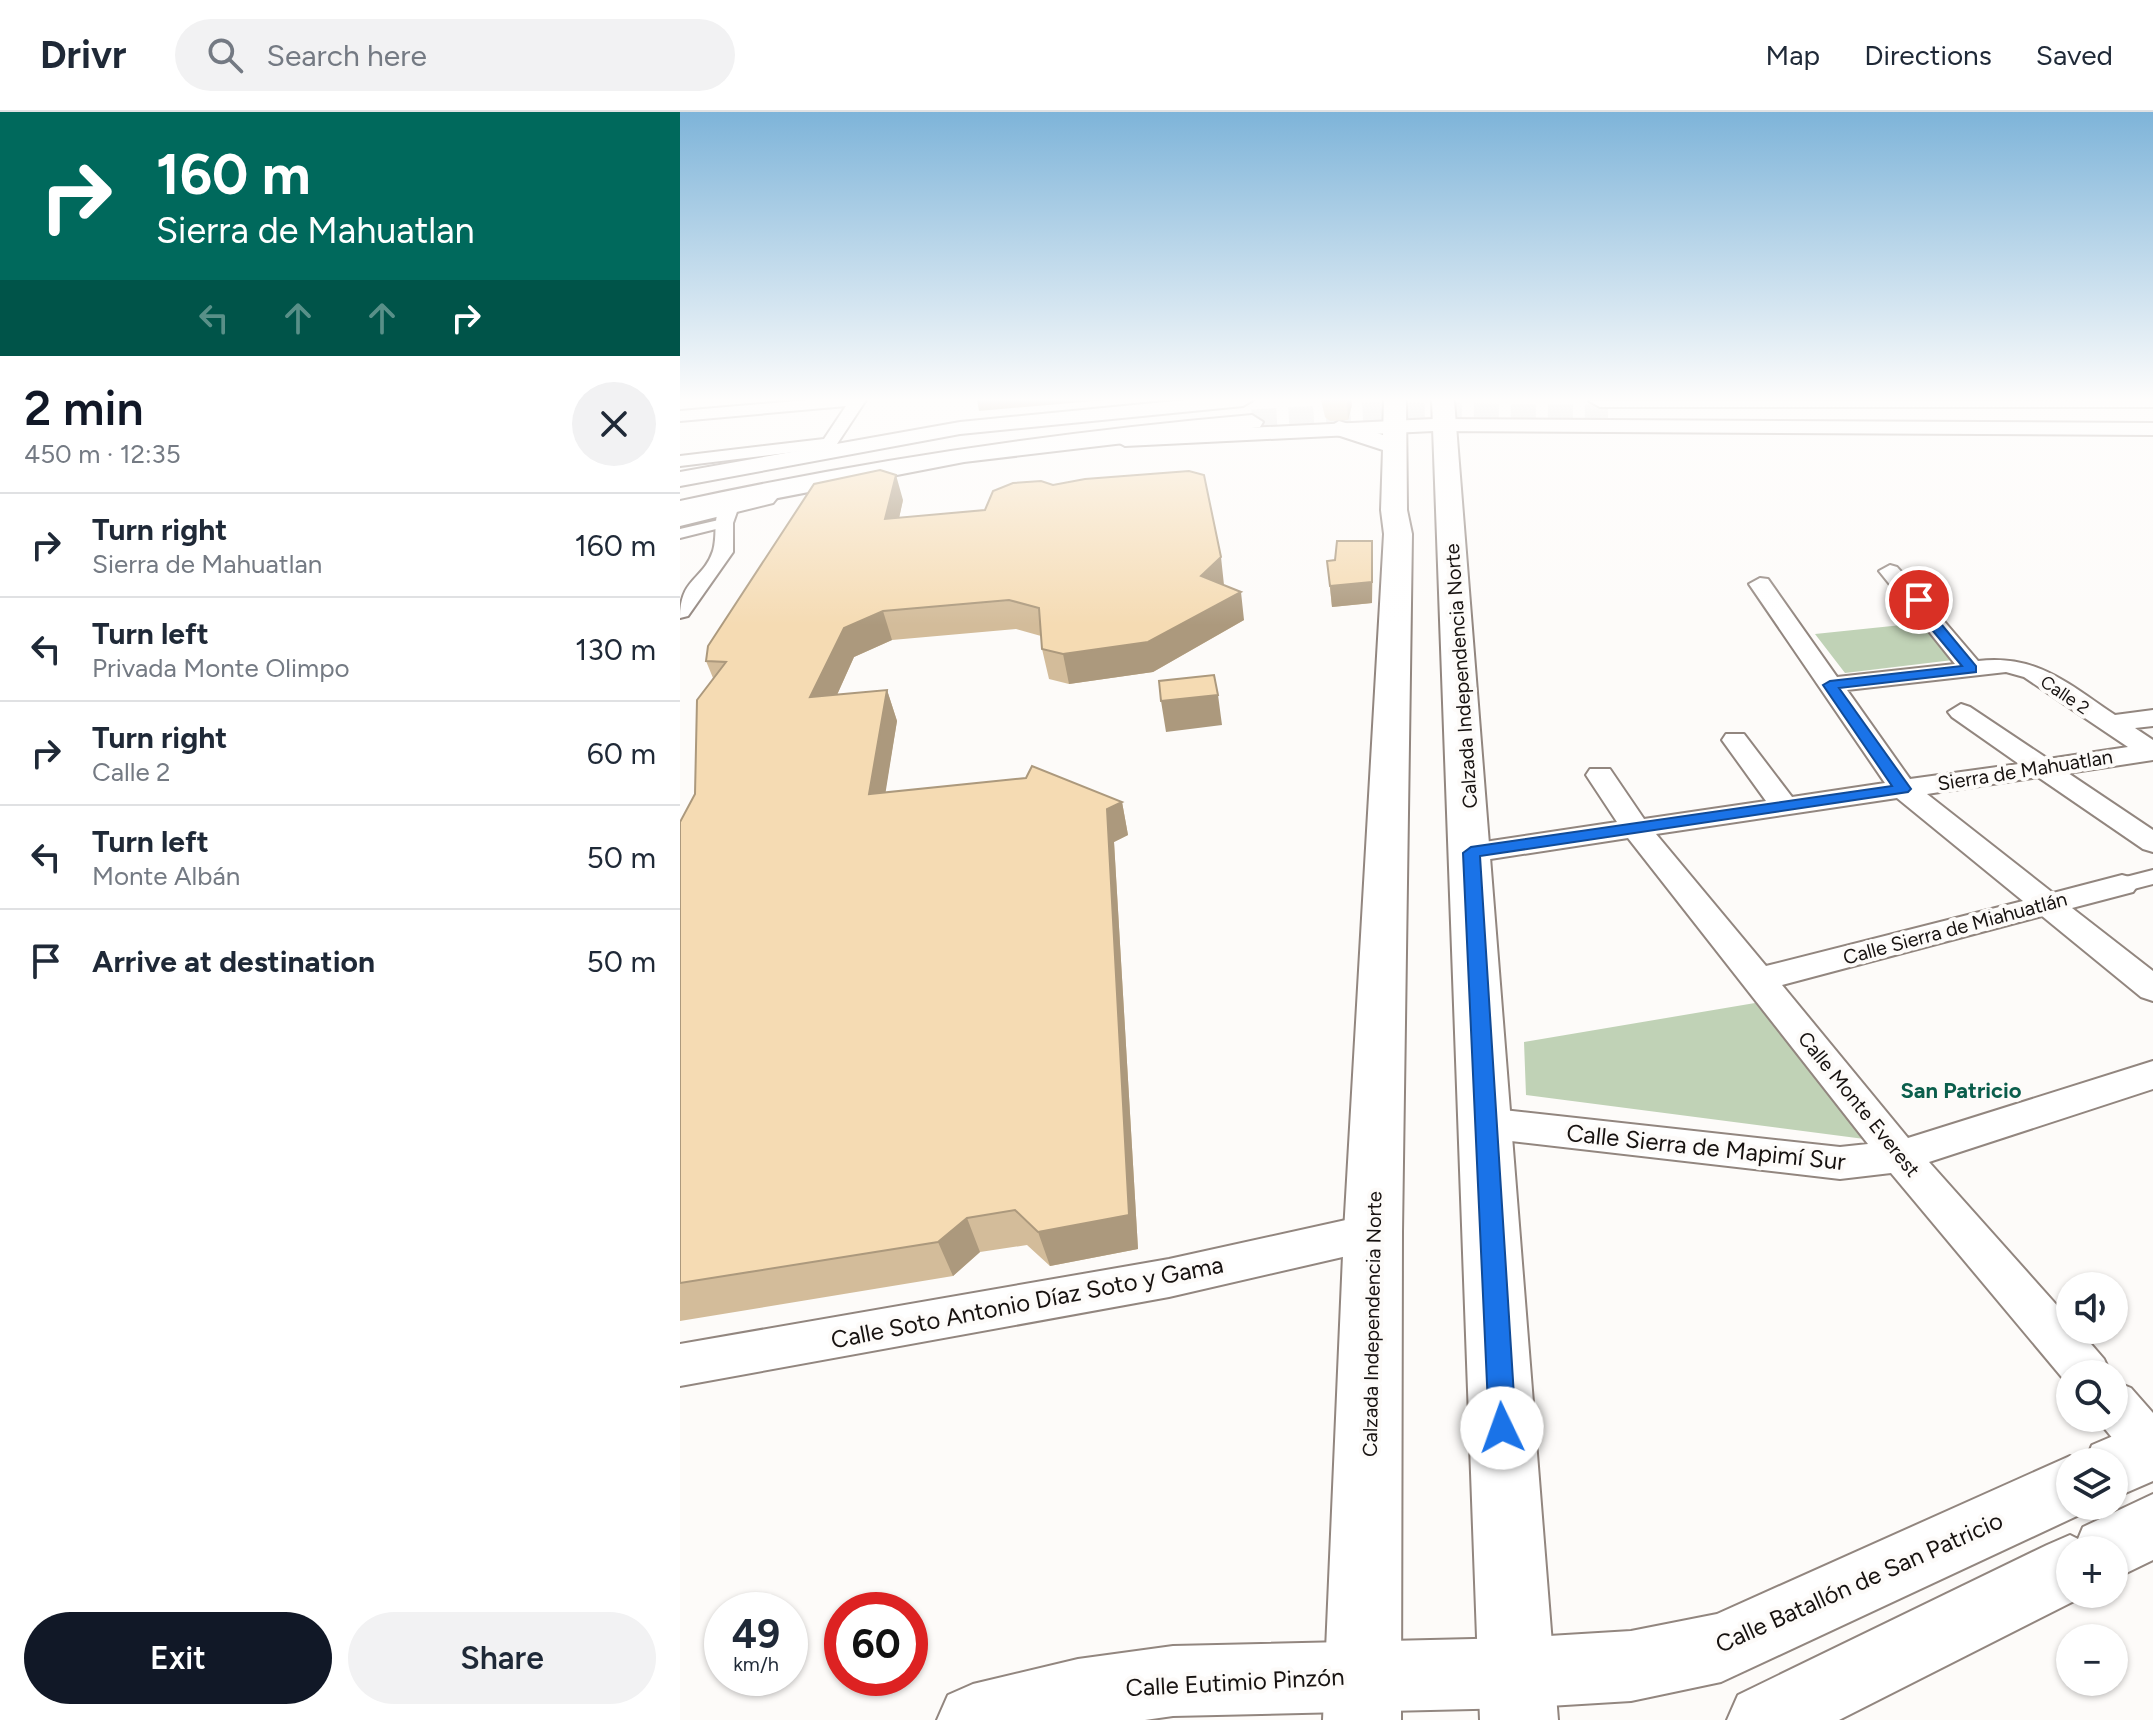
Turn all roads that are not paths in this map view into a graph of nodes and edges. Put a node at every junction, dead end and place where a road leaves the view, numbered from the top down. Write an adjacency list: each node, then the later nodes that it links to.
1 (702, 475): 7 (street)
2 (766, 475): 8 (main road)
3 (853, 475): 9 (main road)
4 (889, 475): 10 (street)
5 (1396, 475): 38 (main road, Calzada Independencia Norte)
6 (1447, 475): 29 (main road, Calzada Independencia Norte)
7 (680, 479)
8 (680, 491)
9 (680, 509)
10 (726, 515): 11 (street); 12 (street); 15 (street)
11 (680, 519)
12 (680, 534)
13 (1890, 571): 16 (street)
14 (1760, 584): 17 (street)
15 (680, 611)
16 (1972, 669): 17 (street, Calle 2); 20 (street, Calle 2)
17 (1830, 685): 25 (street)
18 (1961, 712): 23 (street)
19 (2153, 718): 20 (street)
20 (2109, 724): 22 (street, Calle 2)
21 (1735, 740): 26 (street)
22 (2153, 752): 23 (street, Sierra de Mahuatlan)
23 (2041, 767): 25 (street, Sierra de Mahuatlan); 28 (street)
24 (1600, 775): 27 (street, Calle Monte Everest)
25 (1903, 789): 26 (street, Sierra de Mahuatlan); 32 (street)
26 (1785, 807): 27 (street, Sierra de Mahuatlan)
27 (1637, 830): 29 (street, Sierra de Mahuatlan); 33 (street, Calle Monte Everest)
28 (2153, 843)
29 (1471, 853): 36 (main road, Calzada Independencia Norte)
30 (2153, 877): 31 (street, Calle Sierra de Miahuatlán)
31 (2122, 885): 32 (street, Calle Sierra de Miahuatlán)
32 (2046, 904): 33 (street, Calle Sierra de Miahuatlán); 34 (street)
33 (1758, 980): 37 (street, Calle Monte Everest)
34 (2153, 989)
35 (2153, 1075): 37 (street, Calle Sierra de Mapimí Sur)
36 (1485, 1123): 37 (street, Calle Sierra de Mapimí Sur); 48 (main road, Calzada Independencia Norte)
37 (1900, 1156): 39 (street, Calle Monte Everest)
38 (1373, 1232): 40 (street, Calle Soto Antonio Díaz Soto y Gama); 49 (main road, Calzada Independencia Norte)
39 (2076, 1360)
40 (680, 1365)
41 (2128, 1420): 42 (street)
42 (2153, 1449): 43 (street)
43 (2128, 1461)
44 (2056, 1493): 48 (street, Calle Batallón de San Patricio)
45 (2153, 1526): 46 (street)
46 (2128, 1539)
47 (2056, 1575): 51 (street)
48 (1496, 1689): 49 (street, Calle Eutimio Pinzón)
49 (1362, 1697): 50 (street, Calle Eutimio Pinzón)
50 (973, 1720)
51 (1763, 1720)

